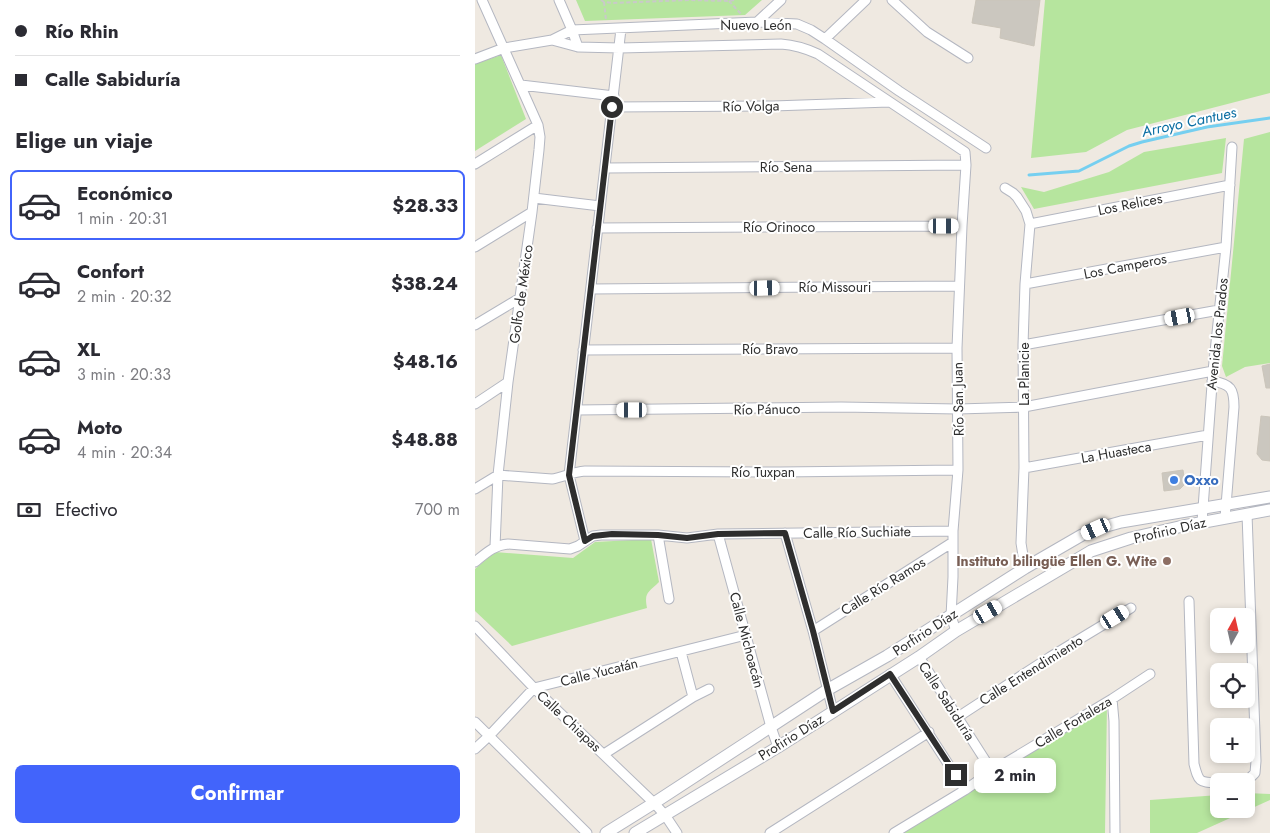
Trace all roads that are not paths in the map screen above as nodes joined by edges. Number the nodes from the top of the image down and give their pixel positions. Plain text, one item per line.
1 (482, 0) edge
2 (559, 0) edge
3 (781, 0) edge
4 (866, 0) edge
5 (891, 0) edge
6 (753, 22) junction
7 (621, 29) junction
8 (572, 30) junction
9 (825, 39) junction
10 (552, 40) junction
11 (578, 47) junction
12 (505, 48) junction
13 (620, 48) junction
14 (968, 58) dead end
15 (475, 59) edge
16 (521, 85) junction
17 (614, 96) junction
18 (890, 102) junction
19 (612, 107) junction
20 (538, 125) junction
21 (971, 137) junction
22 (1232, 147) dead end
23 (986, 148) dead end
24 (965, 152) junction
25 (475, 164) edge
26 (966, 165) junction
27 (606, 168) junction
28 (1230, 185) junction
29 (1005, 188) dead end
30 (534, 198) junction
31 (600, 206) junction
32 (532, 212) junction
33 (1030, 224) junction
34 (962, 226) junction
35 (597, 228) junction
36 (475, 247) edge
37 (1226, 247) junction
38 (1025, 284) junction
39 (959, 286) junction
40 (591, 289) junction
41 (520, 298) junction
42 (1219, 310) junction
43 (475, 325) edge
44 (1023, 345) junction
45 (957, 348) junction
46 (583, 350) junction
47 (1213, 371) junction
48 (1212, 381) junction
49 (509, 382) junction
50 (475, 404) edge
51 (1024, 407) junction
52 (958, 409) junction
53 (577, 410) junction
54 (1208, 435) junction
55 (1024, 468) junction
56 (959, 470) junction
57 (498, 475) junction
58 (569, 475) junction
59 (475, 489) edge
60 (1270, 497) edge
61 (1226, 504) junction
62 (1204, 509) junction
63 (1270, 510) edge
64 (1247, 514) junction
65 (1225, 518) junction
66 (1202, 522) junction
67 (953, 531) junction
68 (785, 533) junction
69 (718, 534) junction
70 (658, 535) junction
71 (585, 541) junction
72 (953, 542) junction
73 (495, 547) junction
74 (475, 562) edge
75 (1025, 568) junction
76 (669, 600) dead end
77 (1189, 601) dead end
78 (1131, 608) dead end
79 (951, 616) junction
80 (475, 626) edge
81 (813, 631) junction
82 (956, 631) junction
83 (746, 635) junction
84 (681, 652) junction
85 (919, 657) junction
86 (890, 674) junction
87 (1150, 674) dead end
88 (534, 688) junction
89 (709, 689) dead end
90 (827, 690) junction
91 (693, 697) junction
92 (1112, 699) junction
93 (833, 711) junction
94 (958, 717) junction
95 (475, 722) edge
96 (771, 727) junction
97 (929, 732) junction
98 (489, 736) junction
99 (778, 746) junction
100 (475, 749) edge
101 (604, 754) junction
102 (992, 771) junction
103 (1255, 773) edge
104 (1210, 782) edge
105 (965, 790) junction
106 (655, 803) junction
107 (665, 815) junction
108 (587, 833) edge
109 (606, 833) edge
110 (635, 833) edge
111 (677, 833) edge
112 (770, 833) edge
113 (894, 833) edge
114 (1115, 833) edge

1 - 12 street, Golfo de México
2 - 8 street
3 - 6 street
4 - 9 street
5 - 14 street
6 - 7 street, Nuevo León
6 - 9 street, Nuevo León
7 - 8 street, Nuevo León
7 - 13 street
8 - 10 street, Nuevo León
8 - 11 street
9 - 21 street, Nuevo León
10 - 11 street, Nuevo León
10 - 12 street, Nuevo León
11 - 13 street, Nuevo León
12 - 15 street, Nuevo León
12 - 16 street, Golfo de México
13 - 17 street
13 - 18 street, Nuevo León
16 - 17 street
16 - 20 street, Golfo de México
17 - 19 street
18 - 19 street, Río Volga
18 - 24 street, Nuevo León
19 - 27 street
20 - 25 street
20 - 30 street, Golfo de México
21 - 23 street, Nuevo León
21 - 24 street
22 - 28 street, Avenida los Prados
24 - 26 street
26 - 27 street, Río Sena
26 - 34 street, Río San Juan
27 - 31 street
28 - 33 street, Los Relices
28 - 37 street, Avenida los Prados
29 - 33 street, La Planicie
30 - 31 street
30 - 32 street, Golfo de México
31 - 35 street
32 - 36 street
32 - 41 street, Golfo de México
33 - 38 street, La Planicie
34 - 35 street, Río Orinoco
34 - 39 street, Río San Juan
35 - 40 street
37 - 38 street, Los Camperos
37 - 42 street, Avenida los Prados
38 - 44 street, La Planicie
39 - 40 street, Río Missouri
39 - 45 street, Río San Juan
40 - 46 street
41 - 43 street
41 - 49 street, Golfo de México
42 - 44 street
42 - 47 street, Avenida los Prados
44 - 51 street, La Planicie
45 - 46 street, Río Bravo
45 - 52 street, Río San Juan
46 - 53 street
47 - 48 street, Avenida los Prados
47 - 51 street, Río Pánuco
48 - 54 street, Avenida los Prados
48 - 61 street
49 - 50 street
49 - 57 street, Golfo de México
51 - 52 street, Río Pánuco
51 - 55 street, La Planicie
52 - 53 street, Río Pánuco
52 - 56 street, Río San Juan
53 - 58 street
54 - 55 street, La Huasteca
54 - 62 street, Avenida los Prados
55 - 75 street, La Planicie
56 - 58 street, Río Tuxpan
56 - 67 street, Río San Juan
57 - 58 street, Río Tuxpan
57 - 59 street
57 - 73 street, Golfo de México
58 - 71 street
60 - 61 street, Porfirio Díaz
61 - 62 street, Porfirio Díaz
61 - 65 street
62 - 66 street, Avenida los Prados
62 - 75 street, Porfirio Díaz
63 - 64 street
64 - 65 street, Profirio Díaz
64 - 103 street
65 - 66 street, Profirio Díaz
66 - 82 street, Profirio Díaz
67 - 68 street, Calle Río Suchiate
67 - 72 street, Río San Juan
68 - 69 street, Calle Río Suchiate
68 - 81 street
69 - 70 street, Calle Río Suchiate
69 - 83 street, Calle Michoacán
70 - 71 street, Calle Río Suchiate
70 - 76 street
71 - 73 street, Calle Río Suchiate
72 - 79 street, Río San Juan
72 - 81 street, Calle Río Ramos
73 - 74 street
75 - 79 street, Porfirio Díaz
77 - 104 street
78 - 94 street, Calle Entendimiento
79 - 82 street, Río San Juan
79 - 90 street, Porfirio Díaz
80 - 88 street, Calle Chiapas
81 - 90 street
82 - 85 street, Profirio Díaz
83 - 84 street, Calle Yucatán
83 - 96 street, Calle Michoacán
84 - 88 street, Calle Yucatán
84 - 91 street
85 - 86 street, Profirio Díaz
85 - 94 street, Calle Sabiduría
86 - 93 street, Profirio Díaz
86 - 97 street
87 - 92 street, Calle Fortaleza
88 - 98 street
88 - 101 street, Calle Chiapas
89 - 91 street
90 - 93 street
90 - 96 street, Porfirio Díaz
91 - 101 street
92 - 102 street, Calle Fortaleza
92 - 114 street
93 - 99 street, Profirio Díaz
94 - 102 street, Calle Sabiduría
95 - 98 street
96 - 99 street, Calle Michoacán
96 - 106 street, Porfirio Díaz
97 - 105 street
97 - 112 street
98 - 100 street
98 - 108 street
99 - 107 street, Profirio Díaz
101 - 106 street, Calle Chiapas
102 - 105 street, Calle Fortaleza
105 - 113 street, Calle Fortaleza
106 - 107 street, Calle Chiapas
106 - 109 street, Porfirio Díaz
107 - 110 street, Profirio Díaz
107 - 111 street, Calle Chiapas

